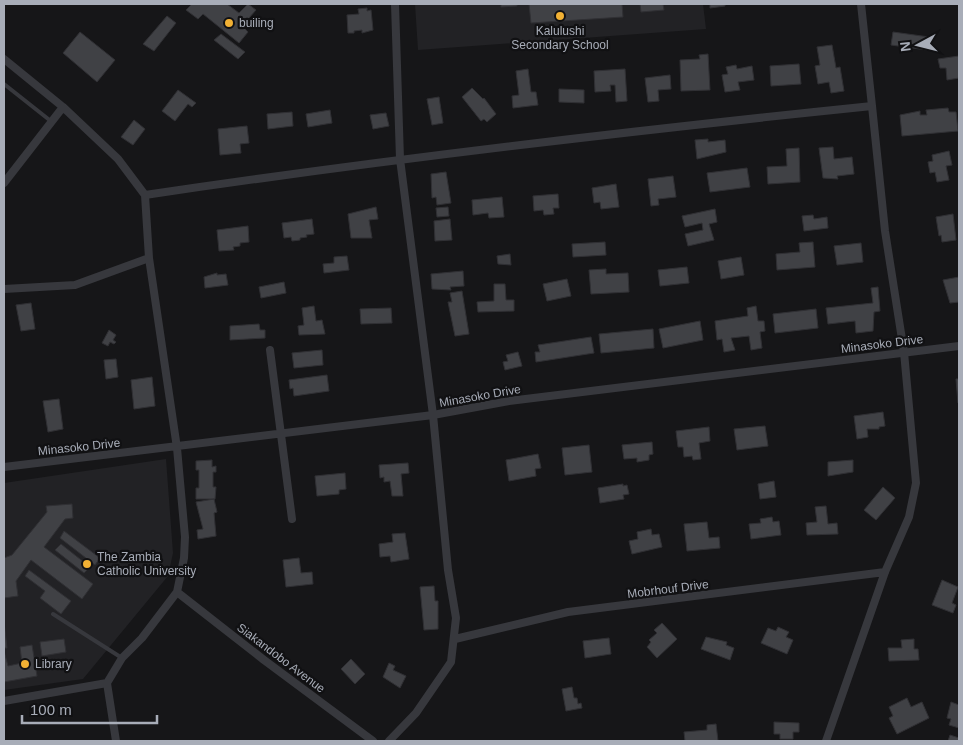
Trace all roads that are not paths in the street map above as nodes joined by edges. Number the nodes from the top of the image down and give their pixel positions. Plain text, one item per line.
1 (396, 4) edge
2 (861, 4) edge
3 (4, 59) edge
4 (4, 84) edge
5 (872, 106) junction
6 (63, 107) junction
7 (52, 122) junction
8 (400, 160) junction
9 (4, 183) edge
10 (145, 195) junction
11 (149, 258) junction
12 (4, 289) edge
13 (959, 346) edge
14 (270, 350) dead end
15 (904, 352) junction
16 (433, 415) junction
17 (283, 434) junction
18 (177, 448) junction
19 (4, 467) edge
20 (292, 519) dead end
21 (885, 572) junction
22 (177, 592) junction
23 (53, 614) dead end
24 (455, 639) junction
25 (122, 658) junction
26 (107, 683) junction
27 (4, 701) edge
28 (116, 741) edge
29 (373, 741) edge
30 (389, 741) edge
31 (826, 741) edge

1 - 8 street
2 - 5 street
3 - 6 street
4 - 7 lane
5 - 8 street
5 - 15 street
6 - 7 street
6 - 10 street
7 - 9 street
8 - 10 street
8 - 16 street
10 - 11 street
11 - 12 street
11 - 18 street
13 - 15 street, Minasoko Drive
14 - 17 street
15 - 16 street, Minasoko Drive
15 - 21 street
16 - 17 street, Minasoko Drive
16 - 24 street
17 - 18 street, Minasoko Drive
17 - 20 street
18 - 19 street, Minasoko Drive
18 - 22 street
21 - 24 street, Mobrhouf Drive
21 - 31 street
22 - 25 street
22 - 29 street, Siakandobo Avenue
23 - 25 lane
24 - 30 street
25 - 26 street
26 - 27 street
26 - 28 street

